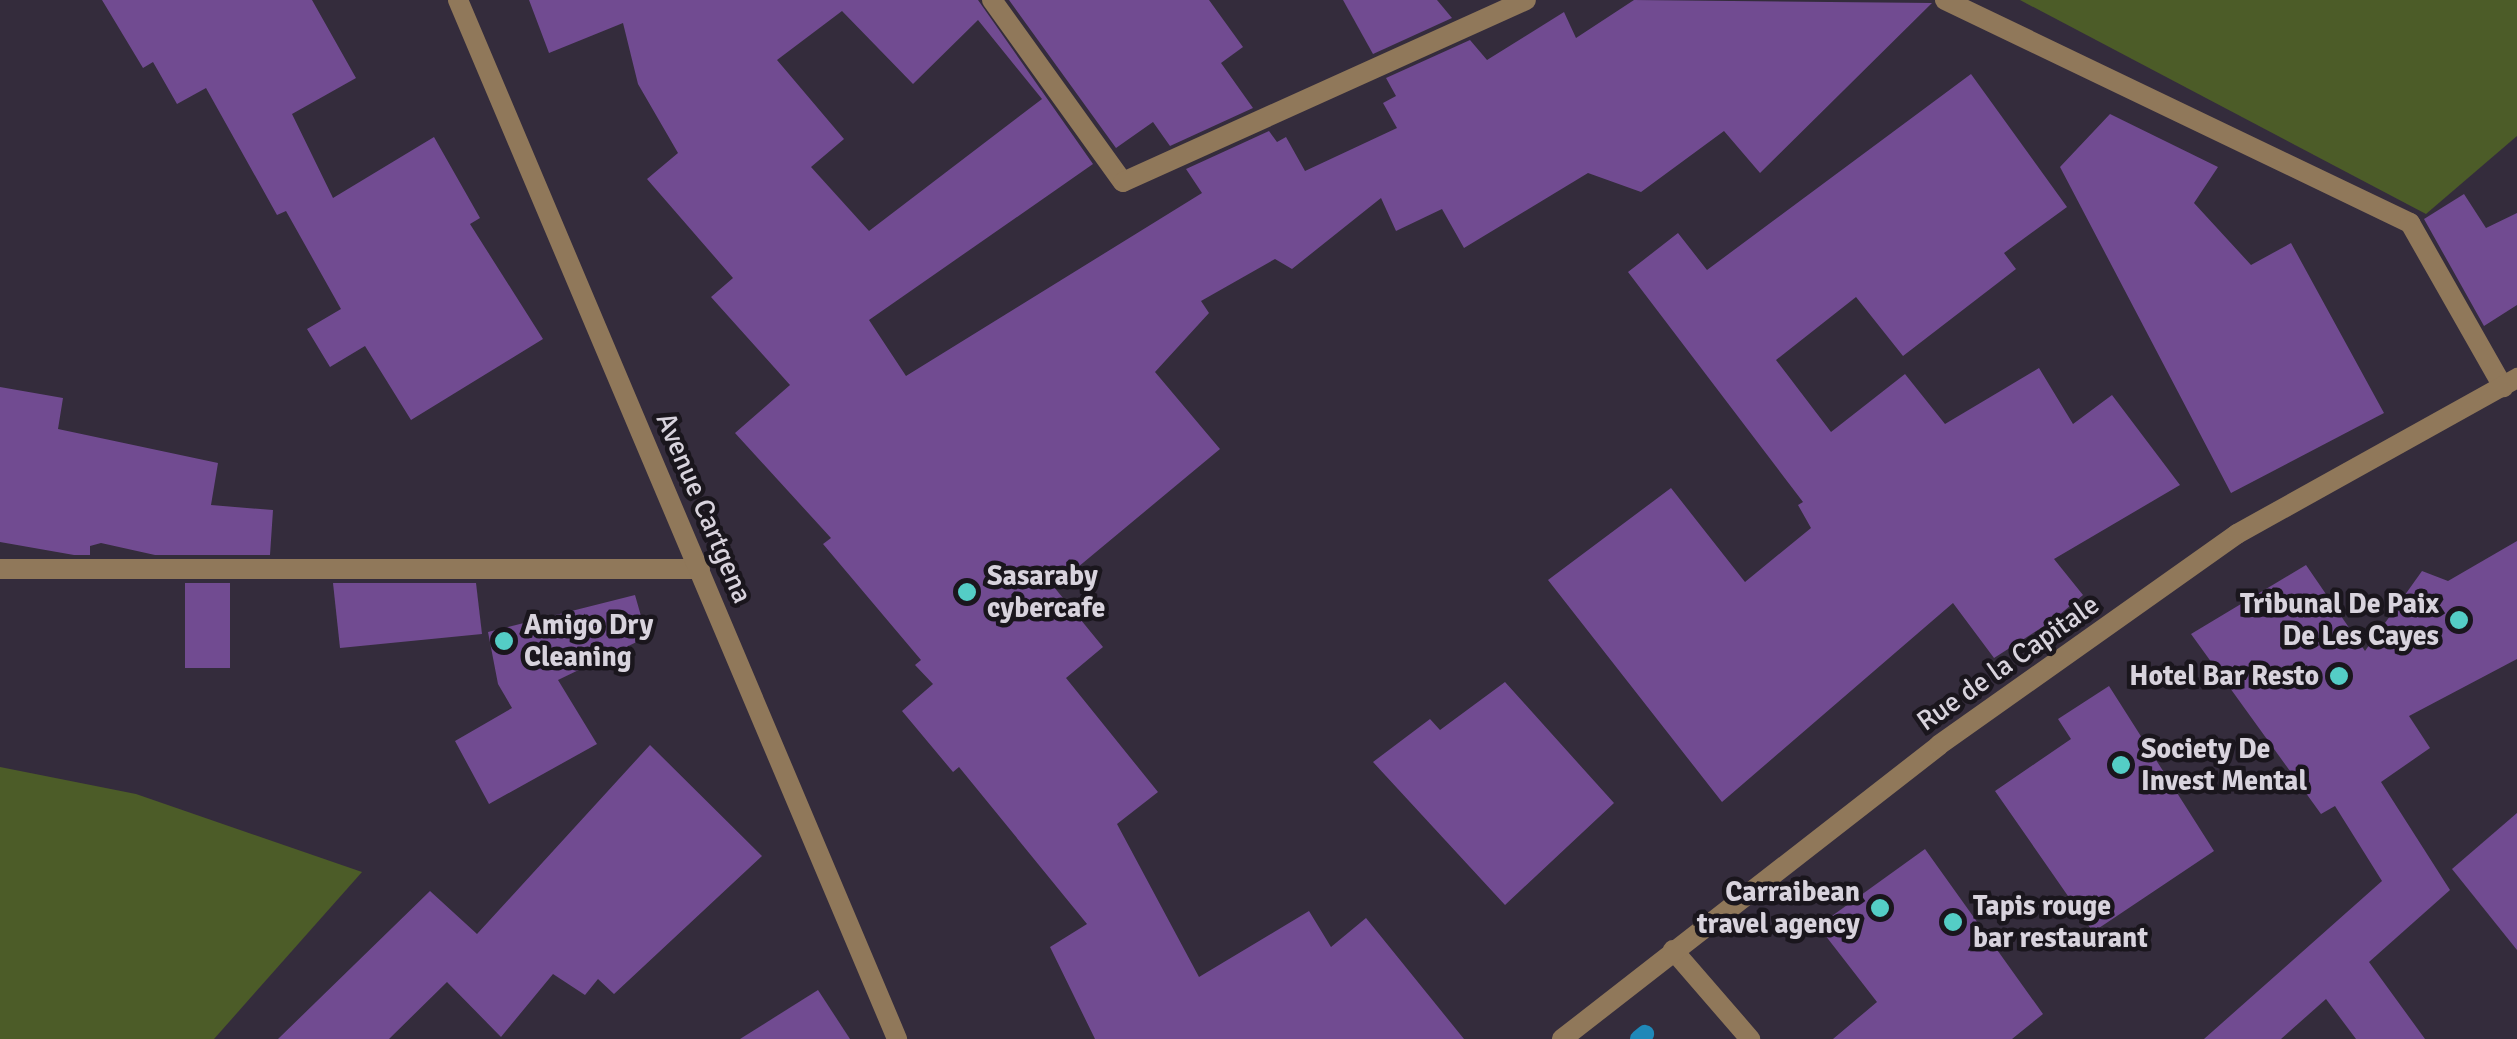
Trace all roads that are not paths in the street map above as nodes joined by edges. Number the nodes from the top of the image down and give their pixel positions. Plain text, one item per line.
1 (458, 0) edge
2 (992, 0) edge
3 (1526, 0) edge
4 (1945, 0) edge
5 (2510, 382) edge
6 (0, 569) edge
7 (700, 569) junction
8 (1672, 950) junction
9 (897, 1039) edge
10 (1562, 1039) edge
11 (1750, 1039) edge

1 - 7 street, Avenue Cartgena
2 - 3 street
4 - 5 street
5 - 8 street, Rue de la Capitale
6 - 7 street
7 - 9 street, Avenue Cartgena
8 - 10 street, Rue de la Capitale
8 - 11 street

